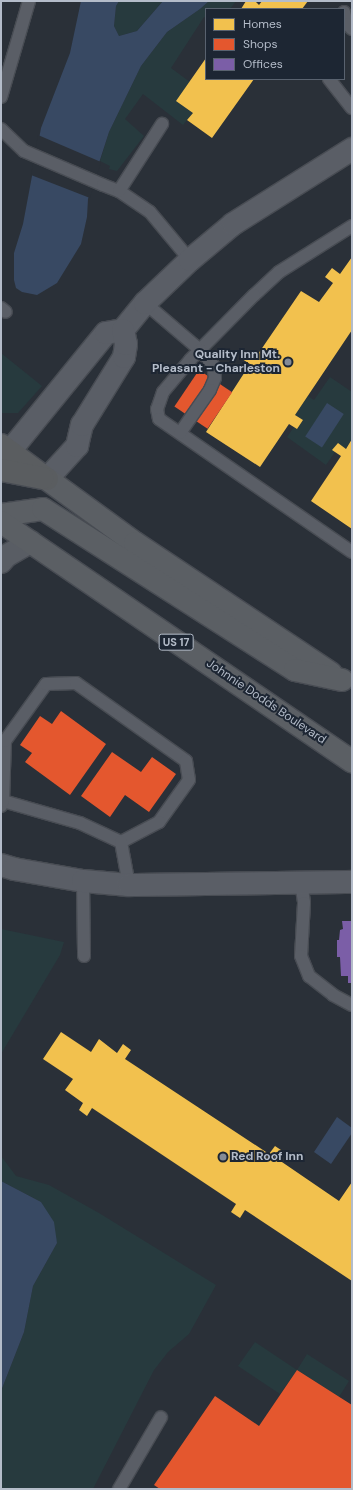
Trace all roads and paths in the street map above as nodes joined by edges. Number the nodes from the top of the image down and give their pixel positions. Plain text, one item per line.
1 (29, 1) edge
2 (345, 16) edge
3 (352, 29) edge
4 (330, 80) edge
5 (1, 97) edge
6 (352, 108) edge
7 (162, 124) dead end
8 (1, 129) edge
9 (352, 149) edge
10 (119, 191) junction
11 (352, 226) edge
12 (190, 260) junction
13 (145, 303) junction
14 (123, 330) junction
15 (200, 350) junction
16 (180, 433) junction
17 (4, 455) edge
18 (47, 479) junction
19 (1, 515) edge
20 (1, 522) edge
21 (30, 542) junction
22 (352, 552) edge
23 (1, 562) edge
24 (347, 684) edge
25 (352, 761) edge
26 (2, 803) edge
27 (121, 842) junction
28 (1, 865) edge
29 (83, 881) junction
30 (352, 882) edge
31 (301, 883) junction
32 (129, 884) junction
33 (84, 956) dead end
34 (352, 1006) edge
35 (162, 1417) dead end
36 (119, 1489) edge

1 - 5 lane
2 - 3 lane
4 - 6 lane
7 - 10 lane
8 - 10 lane
9 - 12 street
10 - 12 lane
11 - 15 lane
12 - 13 street
13 - 14 street
13 - 15 lane
14 - 17 street
14 - 18 street
15 - 16 lane
15 - 16 lane
16 - 22 lane
17 - 18 highway
18 - 24 highway
19 - 24 highway
20 - 21 highway, Johnnie Dodds Boulevard / US 17
21 - 23 main road
21 - 25 highway, Johnnie Dodds Boulevard / US 17
26 - 27 lane
26 - 27 lane
27 - 32 lane
28 - 29 street
29 - 32 street
29 - 33 lane
30 - 31 street
31 - 32 street
31 - 34 lane
35 - 36 lane

